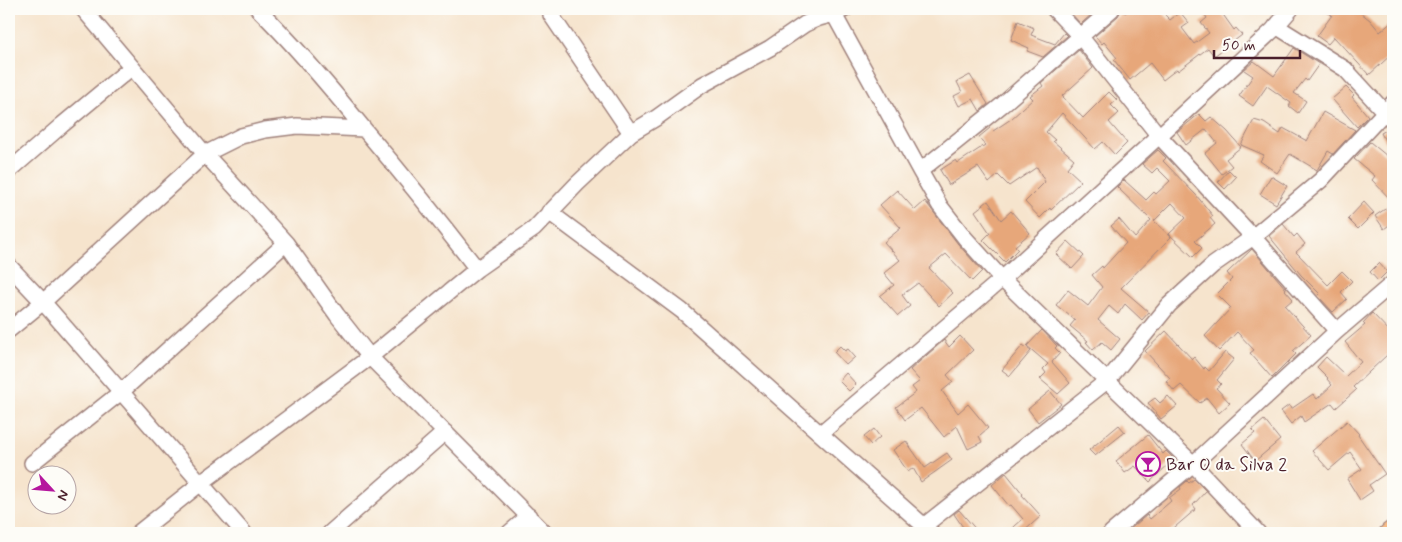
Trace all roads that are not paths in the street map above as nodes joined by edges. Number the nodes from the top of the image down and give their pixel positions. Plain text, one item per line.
1 (83, 9) edge
2 (258, 9) edge
3 (1054, 9) edge
4 (1112, 9) edge
5 (1291, 9) edge
6 (836, 11) edge
7 (551, 15) dead end
8 (1276, 26) junction
9 (1080, 36) junction
10 (132, 67) junction
11 (1390, 112) edge
12 (364, 129) junction
13 (631, 133) junction
14 (1159, 136) junction
15 (205, 154) junction
16 (9, 171) edge
17 (920, 172) junction
18 (549, 212) junction
19 (1253, 237) junction
20 (286, 243) junction
21 (9, 266) edge
22 (477, 269) junction
23 (1002, 279) junction
24 (1393, 283) edge
25 (44, 302) junction
26 (9, 330) edge
27 (1337, 331) junction
28 (370, 357) junction
29 (1108, 380) junction
30 (121, 392) junction
31 (445, 432) junction
32 (821, 433) junction
33 (32, 463) dead end
34 (1193, 464) junction
35 (201, 483) junction
36 (529, 516) junction
37 (929, 529) edge
38 (1393, 530) edge
39 (138, 533) edge
40 (244, 533) edge
41 (330, 533) edge
42 (509, 533) edge
43 (545, 533) edge
44 (1111, 533) edge
45 (1258, 533) edge
46 (1389, 533) edge

1 - 10 street
2 - 12 street
3 - 9 street
4 - 9 street
5 - 8 street
6 - 13 street
6 - 17 street
7 - 13 street
8 - 11 street
8 - 14 street
9 - 14 street
9 - 17 street
10 - 15 street
10 - 16 street
11 - 19 street
12 - 15 street
12 - 22 street
13 - 18 street
14 - 19 street
14 - 23 street
15 - 20 street
15 - 25 street
17 - 23 street
18 - 22 street
18 - 32 street
19 - 27 street
19 - 29 street
20 - 28 street
20 - 30 street
21 - 25 street
22 - 28 street
23 - 29 street
23 - 32 street
24 - 27 street
25 - 26 street
25 - 30 street
27 - 34 street
28 - 31 street
28 - 35 street
29 - 34 street
29 - 37 street
30 - 33 street
30 - 35 street
31 - 36 street
31 - 41 street
32 - 37 street
34 - 44 street
34 - 45 street
35 - 39 street
35 - 40 street
36 - 42 street
36 - 43 street
38 - 46 main road

